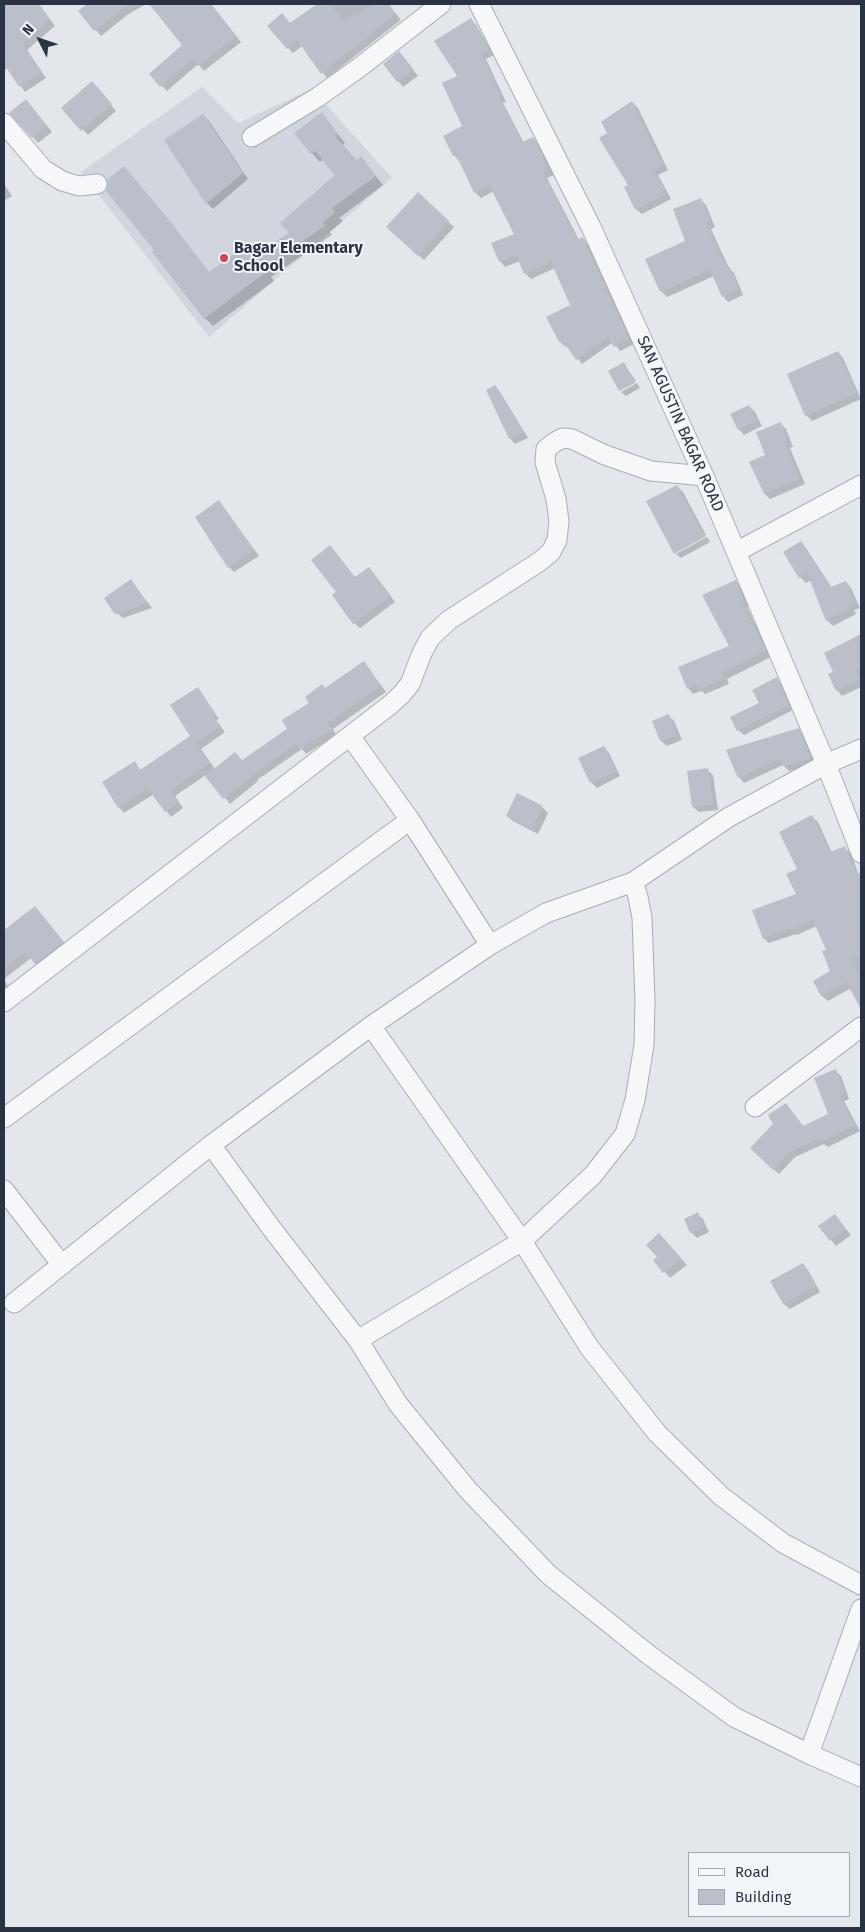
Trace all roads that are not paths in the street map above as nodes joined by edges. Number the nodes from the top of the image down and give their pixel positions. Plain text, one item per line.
1 (440, 4) edge
2 (479, 4) edge
3 (4, 123) edge
4 (252, 137) dead end
5 (97, 184) dead end
6 (704, 476) junction
7 (861, 485) edge
8 (736, 552) junction
9 (350, 736) junction
10 (861, 749) edge
11 (826, 764) junction
12 (410, 820) junction
13 (861, 853) edge
14 (633, 882) junction
15 (490, 945) junction
16 (4, 1002) edge
17 (371, 1026) junction
18 (861, 1028) edge
19 (755, 1107) dead end
20 (4, 1118) edge
21 (211, 1145) junction
22 (4, 1190) edge
23 (522, 1241) junction
24 (62, 1265) junction
25 (14, 1303) dead end
26 (358, 1340) junction
27 (861, 1585) edge
28 (861, 1609) edge
29 (809, 1754) junction
30 (861, 1777) edge

1 - 4 street
2 - 6 street, SAN AGUSTIN BAGAR ROAD
3 - 5 street
6 - 8 street, SAN AGUSTIN BAGAR ROAD
6 - 9 street
7 - 8 street
8 - 11 street, SAN AGUSTIN BAGAR ROAD
9 - 12 street
9 - 16 street
10 - 11 street
11 - 13 street, SAN AGUSTIN BAGAR ROAD
11 - 14 street
12 - 15 street
12 - 20 street
14 - 15 street
14 - 23 street
15 - 17 street
17 - 21 street
17 - 23 street
18 - 19 street
21 - 24 street
21 - 26 street
22 - 24 street
23 - 26 street
23 - 27 street
24 - 25 street
26 - 29 street
28 - 29 street
29 - 30 street

